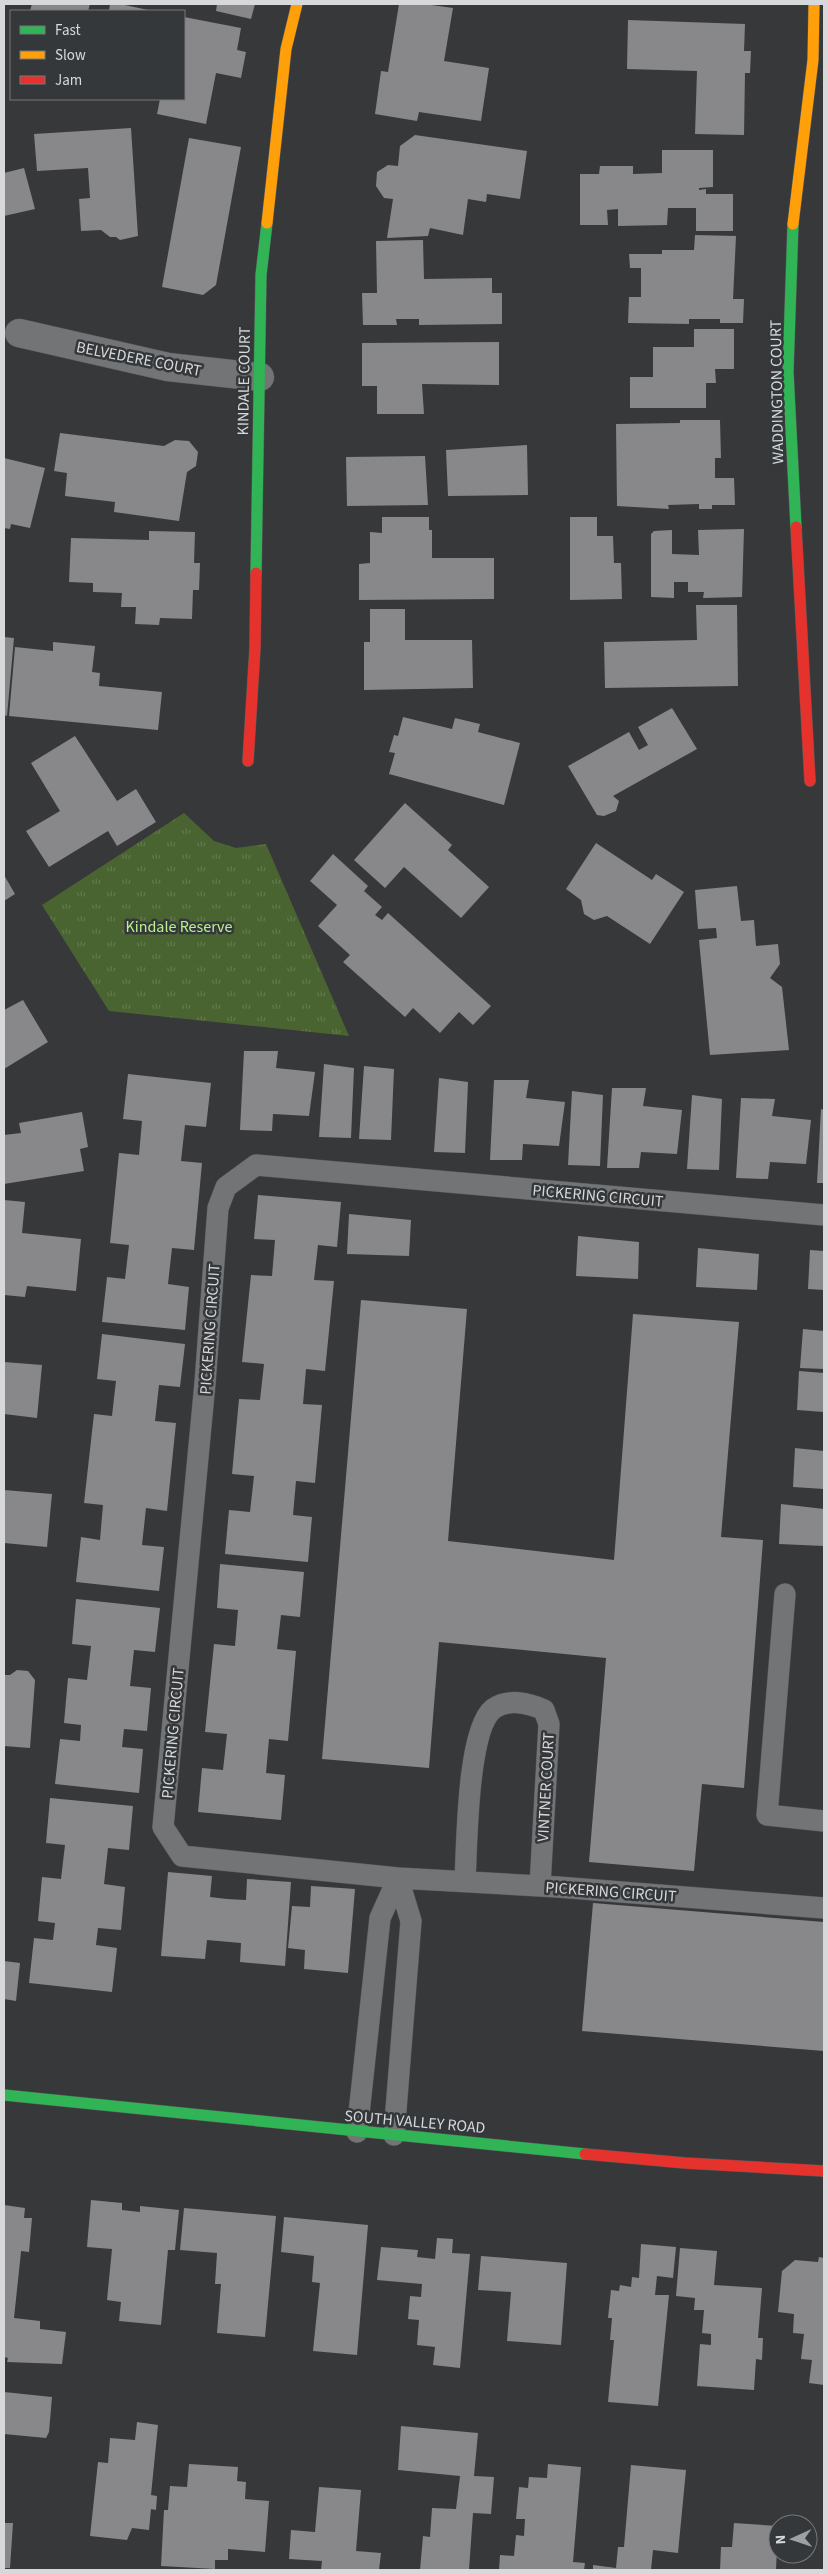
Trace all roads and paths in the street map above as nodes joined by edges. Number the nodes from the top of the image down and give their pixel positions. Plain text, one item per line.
1 (298, 4) edge
2 (814, 4) edge
3 (19, 333) dead end
4 (260, 377) junction
5 (248, 761) dead end
6 (810, 781) dead end
7 (824, 1215) edge
8 (785, 1594) dead end
9 (824, 1820) edge
10 (398, 1878) junction
11 (465, 1881) junction
12 (540, 1886) junction
13 (824, 1908) edge
14 (4, 2094) edge
15 (357, 2132) junction
16 (394, 2135) junction
17 (824, 2171) edge

1 - 4 street, KINDALE COURT
2 - 6 street, WADDINGTON COURT
3 - 4 street, BELVEDERE COURT
4 - 5 street, KINDALE COURT
7 - 10 lane, PICKERING CIRCUIT
8 - 9 lane
10 - 11 lane, PICKERING CIRCUIT
10 - 15 lane
10 - 16 lane
11 - 12 lane, PICKERING CIRCUIT
11 - 12 lane, VINTNER COURT
12 - 13 lane, PICKERING CIRCUIT
14 - 15 street, SOUTH VALLEY ROAD
15 - 16 street, SOUTH VALLEY ROAD
16 - 17 street, SOUTH VALLEY ROAD

